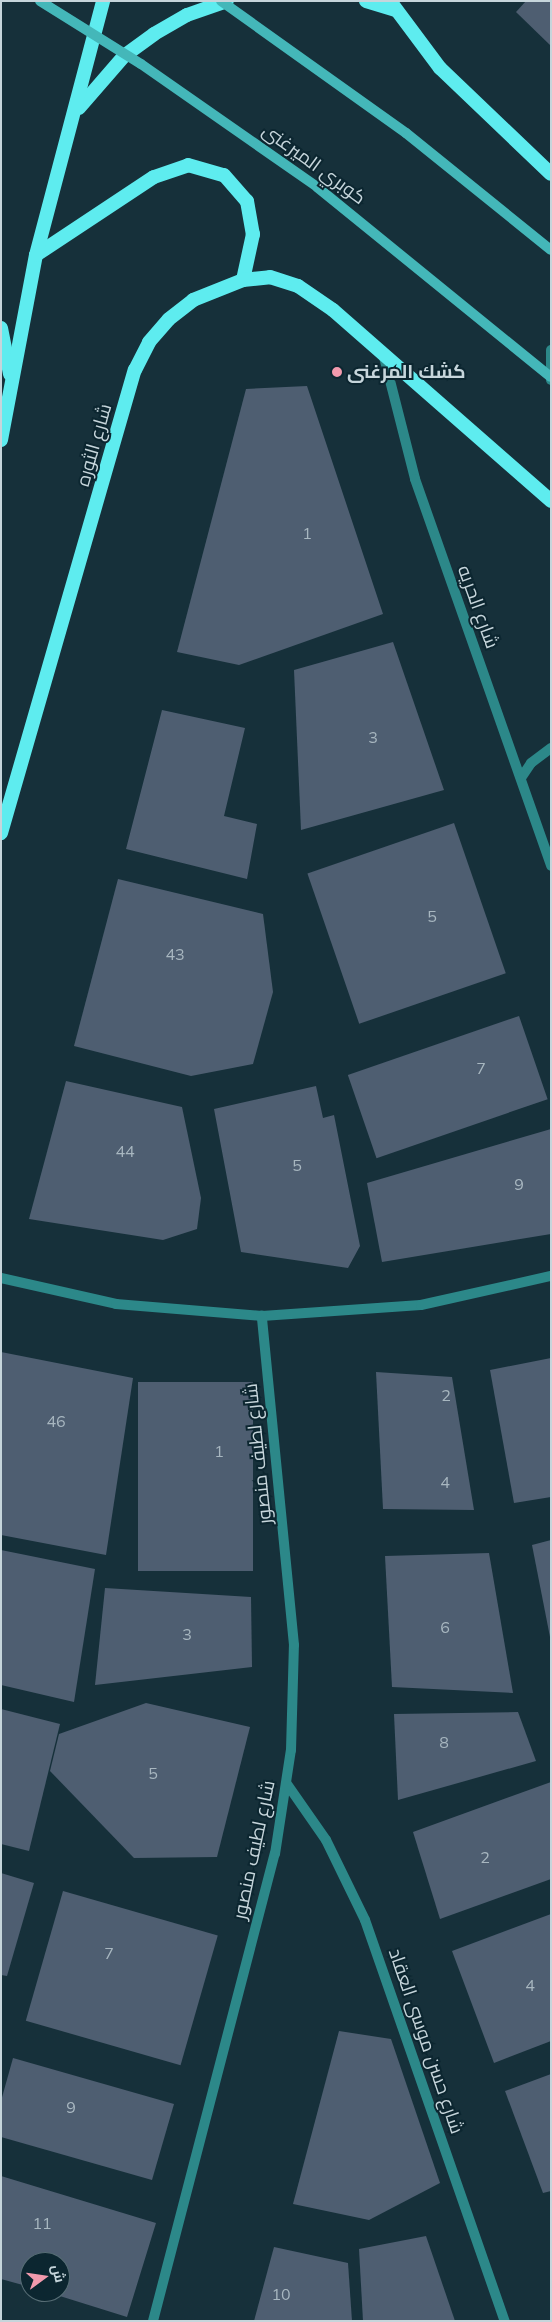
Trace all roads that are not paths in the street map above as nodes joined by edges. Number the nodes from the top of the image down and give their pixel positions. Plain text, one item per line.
1 (40, 1) edge
2 (103, 1) edge
3 (221, 1) edge
4 (227, 1) edge
5 (366, 1) edge
6 (393, 6) edge
7 (76, 113) junction
8 (551, 174) edge
9 (551, 250) edge
10 (36, 255) junction
11 (243, 280) junction
12 (1, 328) edge
13 (551, 350) edge
14 (384, 357) junction
15 (551, 379) edge
16 (12, 382) junction
17 (1, 440) edge
18 (551, 501) edge
19 (551, 748) edge
20 (521, 778) junction
21 (1, 833) edge
22 (551, 866) edge
23 (551, 1276) edge
24 (1, 1278) edge
25 (262, 1316) junction
26 (287, 1784) junction
27 (154, 2321) edge
28 (505, 2321) edge

1 - 15 main road, كوبري الميرغنى, bridge
2 - 7 highway
3 - 9 main road, bridge
4 - 7 highway
5 - 6 highway
6 - 8 highway
7 - 10 highway
10 - 11 highway
10 - 16 highway
11 - 14 highway, شارع الثوره
11 - 21 highway, شارع الثوره
12 - 16 highway
13 - 15 street
14 - 18 highway, شارع الثوره
14 - 20 street, شارع الحريه
16 - 17 highway
19 - 20 street
20 - 22 street, شارع الحريه
23 - 25 street
24 - 25 street
25 - 26 street, شارع لطيف منصور
26 - 27 street, شارع لطيف منصور
26 - 28 street, شارع حسن موسى العقاد

